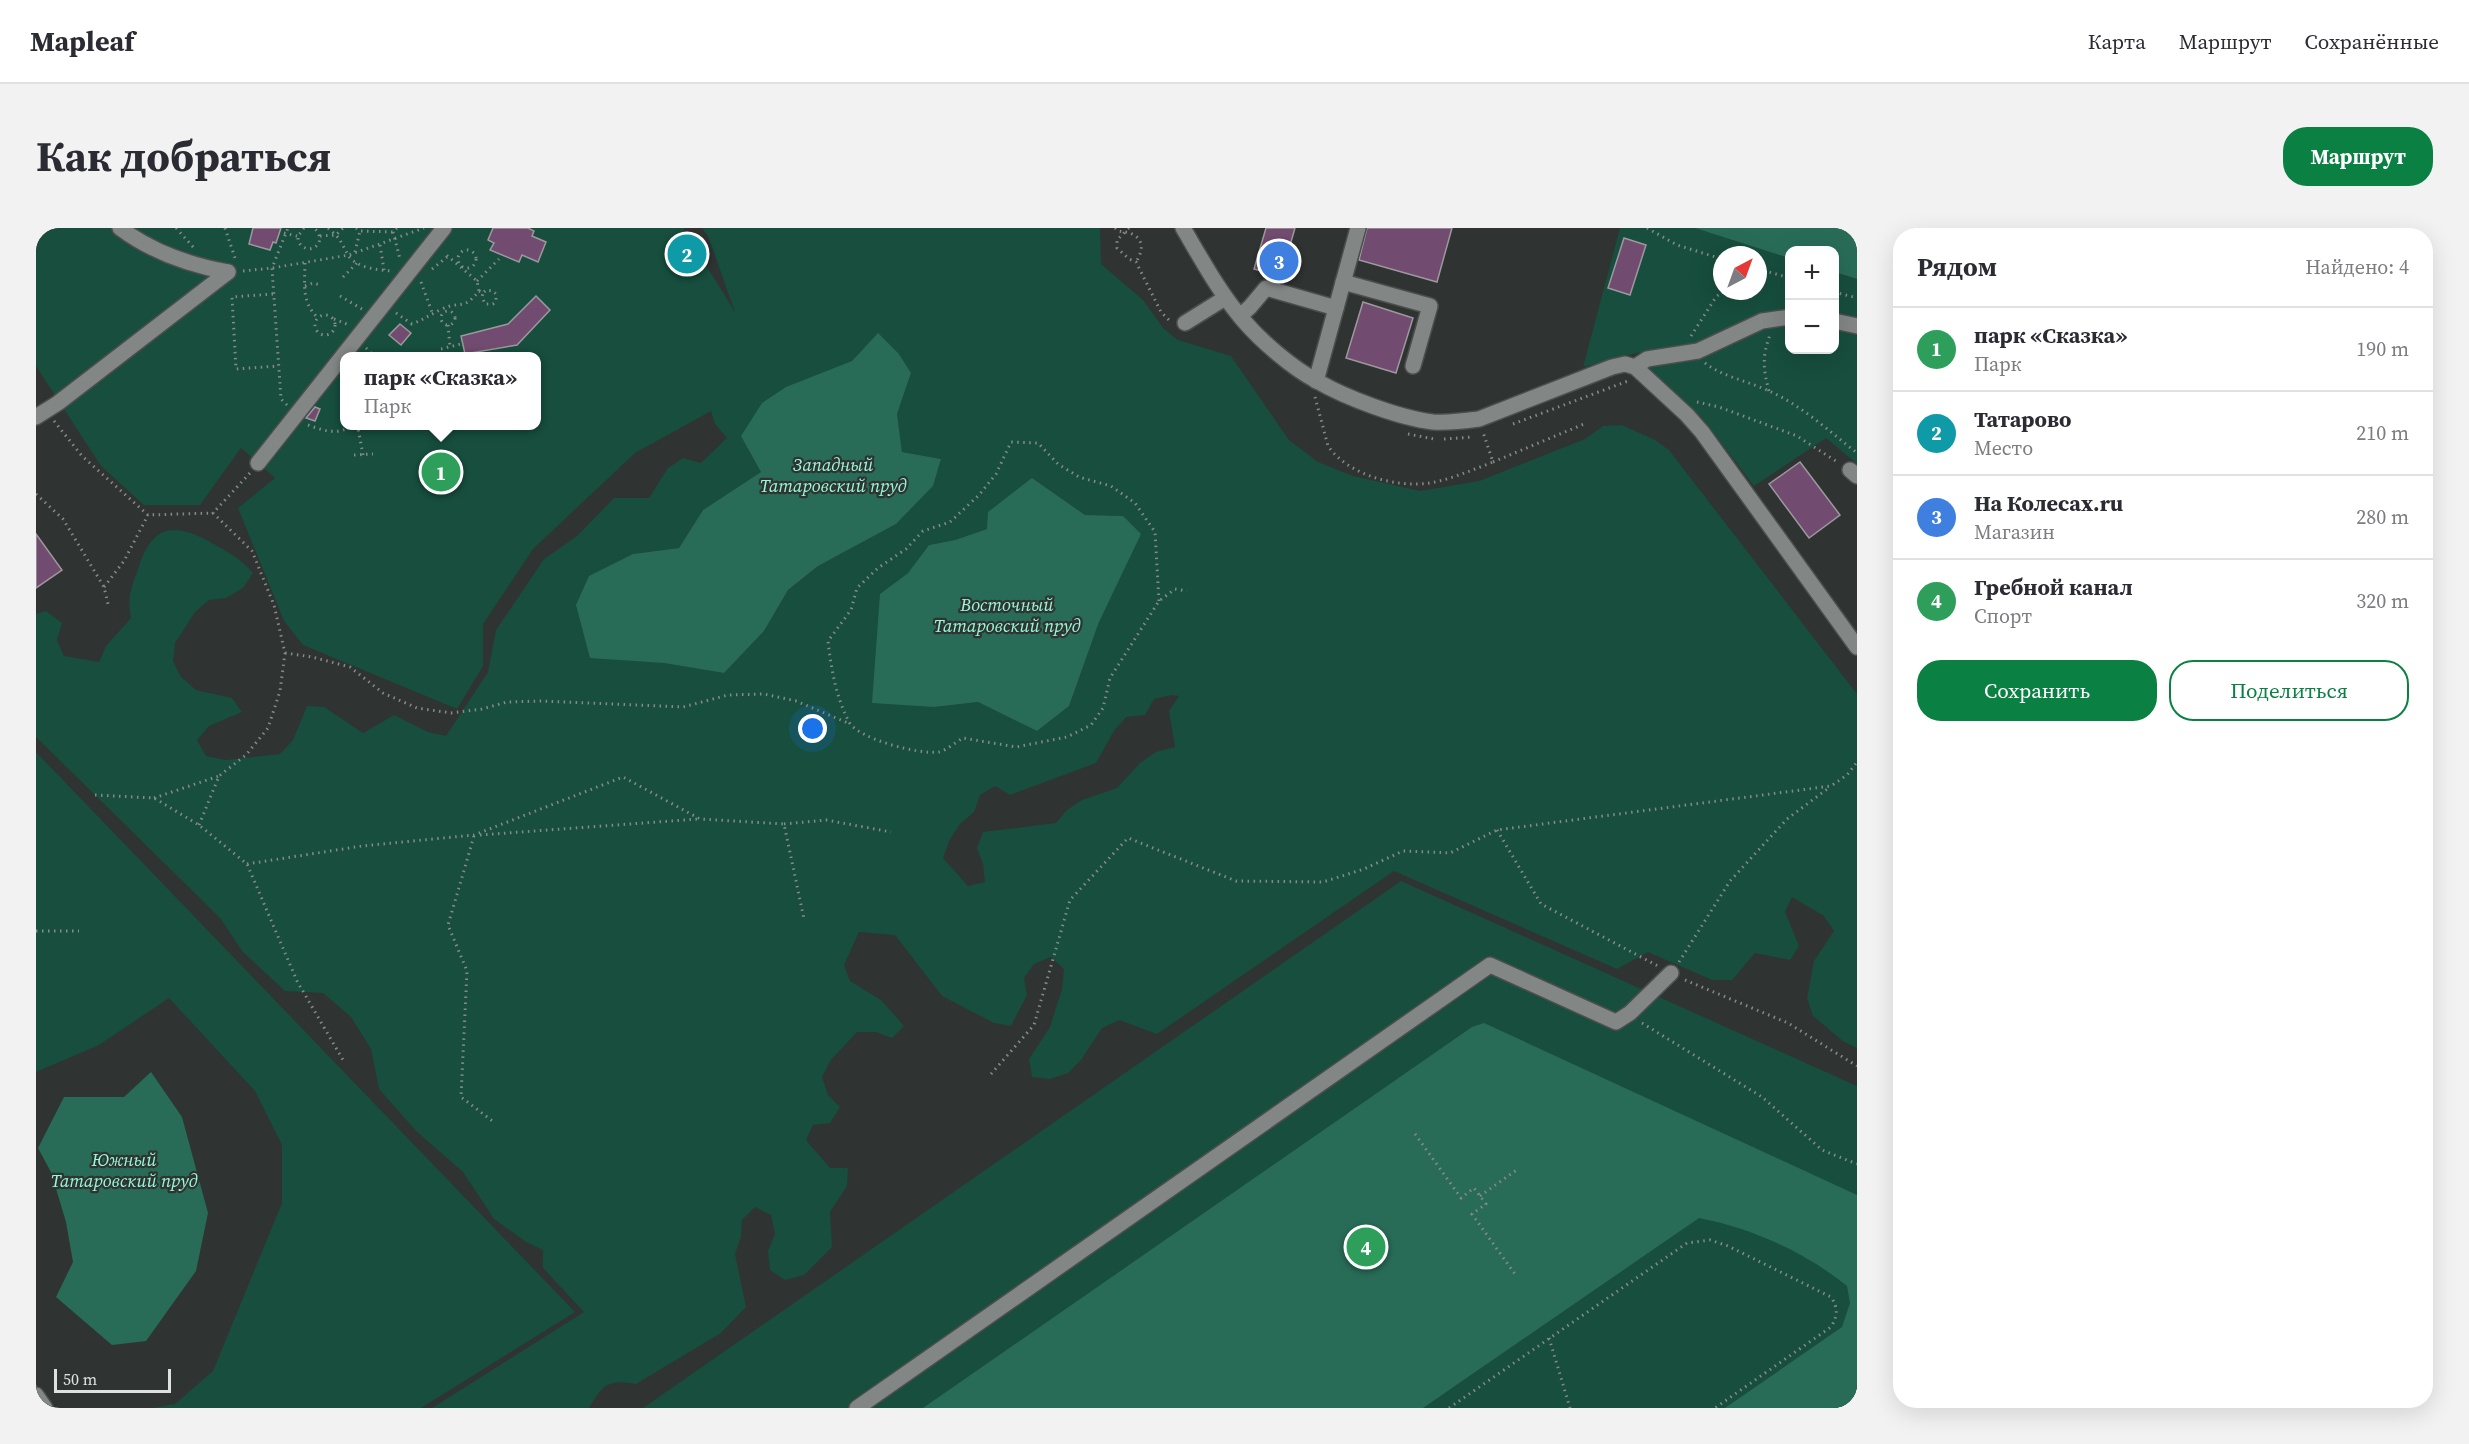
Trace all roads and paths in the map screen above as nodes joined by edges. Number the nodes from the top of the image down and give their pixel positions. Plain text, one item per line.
1 (120, 228) edge
2 (225, 228) edge
3 (288, 228) edge
4 (304, 228) edge
5 (314, 228) edge
6 (328, 228) edge
7 (343, 228) edge
8 (397, 228) edge
9 (424, 228) edge
10 (1115, 228) edge
11 (1129, 228) edge
12 (1183, 228) edge
13 (1358, 228) edge
14 (1647, 228) edge
15 (358, 229) edge
16 (393, 232) junction
17 (1125, 232) junction
18 (284, 233) junction
19 (440, 234) edge
20 (336, 235) junction
21 (298, 236) junction
22 (320, 236) junction
23 (393, 240) junction
24 (380, 245) junction
25 (354, 253) junction
26 (349, 255) junction
27 (1713, 256) edge
28 (447, 257) junction
29 (499, 259) dead end
30 (1136, 262) junction
31 (305, 263) junction
32 (357, 263) junction
33 (461, 267) junction
34 (272, 268) junction
35 (431, 270) dead end
36 (384, 271) junction
37 (412, 271) junction
38 (233, 272) junction
39 (1767, 272) edge
40 (343, 277) dead end
41 (1785, 277) edge
42 (477, 281) junction
43 (1344, 282) junction
44 (321, 285) dead end
45 (305, 286) junction
46 (481, 292) junction
47 (1839, 293) edge
48 (273, 294) junction
49 (340, 296) dead end
50 (1225, 298) junction
51 (1857, 298) edge
52 (386, 300) junction
53 (1714, 300) edge
54 (1336, 308) junction
55 (448, 309) junction
56 (432, 315) junction
57 (374, 316) junction
58 (1240, 316) junction
59 (318, 317) junction
60 (1785, 318) edge
61 (1785, 321) edge
62 (1839, 322) edge
63 (1185, 323) joint
64 (448, 325) junction
65 (1857, 326) edge
66 (461, 344) dead end
67 (450, 347) junction
68 (441, 349) dead end
69 (1698, 351) junction
70 (346, 352) edge
71 (1680, 352) junction
72 (340, 359) edge
73 (278, 366) junction
74 (1413, 366) dead end
75 (1640, 371) junction
76 (1316, 381) junction
77 (1769, 391) junction
78 (1668, 397) junction
79 (1324, 400) dead end
80 (41, 413) edge
81 (294, 418) junction
82 (1479, 419) junction
83 (1584, 424) dead end
84 (1505, 427) dead end
85 (340, 430) edge
86 (356, 430) edge
87 (1494, 431) dead end
88 (1404, 433) dead end
89 (1484, 435) junction
90 (1857, 453) edge
91 (373, 454) dead end
92 (354, 455) dead end
93 (363, 455) junction
94 (1493, 462) junction
95 (258, 463) joint
96 (1854, 473) edge
97 (36, 494) edge
98 (213, 513) junction
99 (148, 515) junction
100 (104, 587) junction
101 (1187, 591) dead end
102 (1159, 601) junction
103 (108, 604) dead end
104 (1857, 646) edge
105 (285, 653) junction
106 (850, 724) junction
107 (1857, 762) edge
108 (219, 776) junction
109 (1831, 786) junction
110 (95, 795) dead end
111 (154, 798) junction
112 (700, 819) junction
113 (784, 824) junction
114 (199, 825) junction
115 (891, 832) dead end
116 (474, 835) junction
117 (247, 864) junction
118 (804, 919) dead end
119 (36, 932) edge
120 (79, 932) dead end
121 (1671, 973) joint
122 (1616, 1022) junction
123 (343, 1060) dead end
124 (991, 1074) dead end
125 (495, 1123) dead end
126 (1415, 1134) dead end
127 (1857, 1164) edge
128 (1518, 1169) dead end
129 (1480, 1196) junction
130 (1517, 1277) dead end
131 (1549, 1338) junction
132 (36, 1395) edge
133 (45, 1408) edge
134 (857, 1408) edge
135 (1449, 1408) edge
136 (1570, 1408) edge
137 (1715, 1408) edge

1 - 38 street
2 - 38 path
3 - 18 path
4 - 21 path
5 - 22 path
6 - 20 path
7 - 20 path
8 - 16 path
9 - 23 path
10 - 17 path
11 - 17 path
12 - 50 street
13 - 43 street
14 - 27 path
15 - 16 path
15 - 25 path
16 - 23 path
17 - 30 path
17 - 30 path
18 - 21 path
18 - 34 path
19 - 28 path
19 - 37 street
20 - 22 path
20 - 26 path
21 - 22 path
23 - 24 path
23 - 37 path
24 - 25 path
24 - 36 path
25 - 26 path
26 - 31 path
26 - 32 path
28 - 33 path
28 - 35 path
29 - 42 path
30 - 63 path
31 - 34 path
31 - 45 path
32 - 36 path
32 - 40 path
33 - 33 path
33 - 42 path
34 - 38 path
34 - 48 path
36 - 37 path
37 - 52 street
37 - 56 path
38 - 80 street
39 - 41 path
42 - 46 path
43 - 54 street
43 - 74 street
44 - 45 path
45 - 59 path
46 - 46 path
46 - 55 path
47 - 51 path
48 - 73 path
48 - 73 path
49 - 57 path
50 - 58 street
50 - 63 street
52 - 56 path
52 - 57 street
53 - 71 path
54 - 58 street
54 - 76 street
55 - 56 path
55 - 64 path
55 - 64 path
57 - 70 street
58 - 76 street
59 - 59 path
60 - 69 street
61 - 77 path
62 - 65 street
64 - 67 path
66 - 67 path
67 - 68 path
69 - 71 street
69 - 77 path
71 - 75 street
72 - 81 street
73 - 81 path
75 - 78 street
75 - 82 street
75 - 84 path
76 - 82 street
77 - 90 path
78 - 96 path
78 - 104 street
79 - 94 path
80 - 99 path
81 - 85 path
81 - 95 street
82 - 89 path
83 - 94 path
86 - 93 path
87 - 89 path
88 - 89 path
89 - 94 path
91 - 93 path
92 - 93 path
95 - 98 path
97 - 100 path
98 - 99 path
98 - 105 path
99 - 100 path
100 - 103 path
101 - 102 path
102 - 106 path
102 - 106 path
105 - 106 path
105 - 108 path
107 - 109 path
108 - 111 path
108 - 114 path
109 - 121 path
109 - 124 path
110 - 111 path
111 - 114 path
112 - 113 path
112 - 116 path
112 - 116 path
113 - 115 path
113 - 118 path
114 - 117 path
116 - 117 path
116 - 125 path
117 - 123 path
119 - 120 path
121 - 122 street
122 - 127 path
122 - 134 street
126 - 129 path
128 - 129 path
129 - 130 path
131 - 135 path
131 - 136 path
131 - 137 path
132 - 133 street

